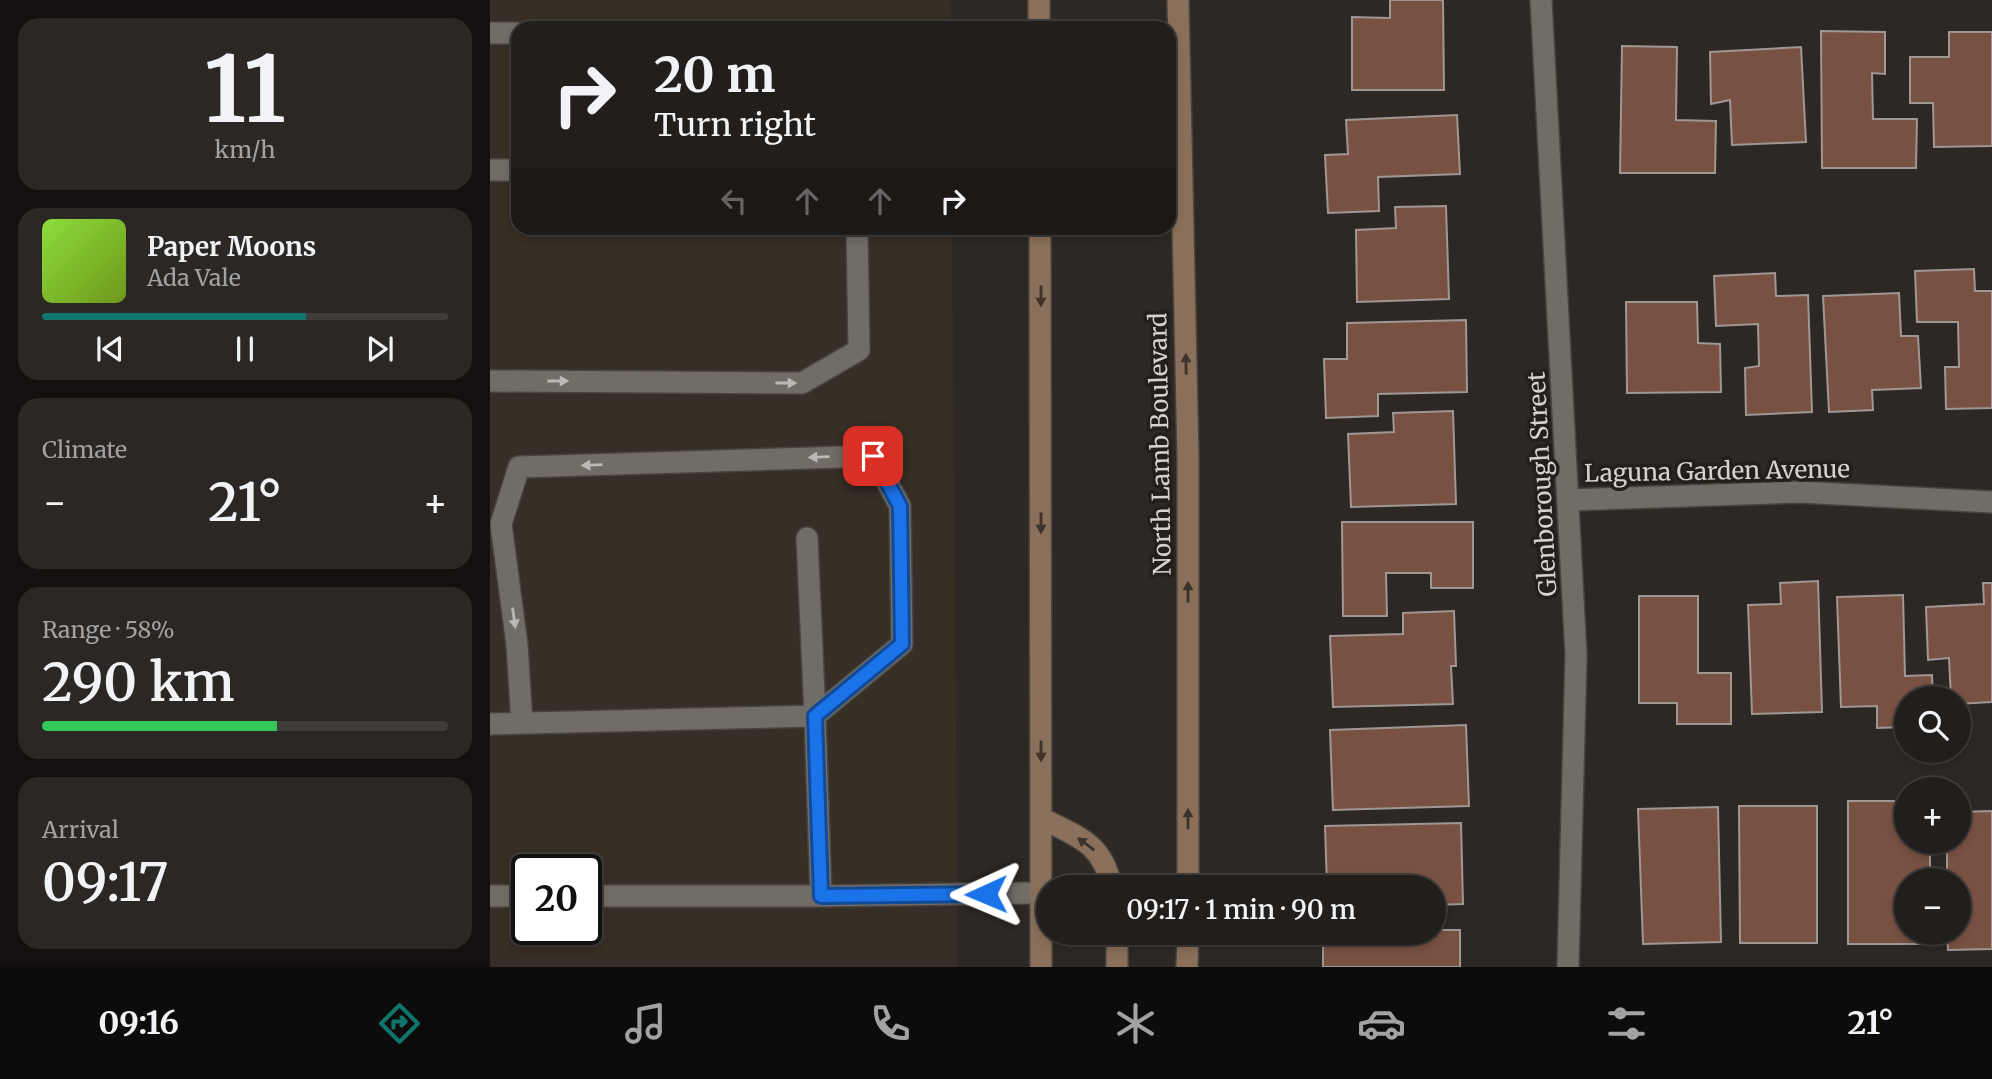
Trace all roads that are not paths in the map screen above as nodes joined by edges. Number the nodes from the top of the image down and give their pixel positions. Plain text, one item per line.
1 (1039, 0) edge
2 (1178, 0) edge
3 (1541, 0) edge
4 (1039, 21) edge
5 (490, 33) edge
6 (511, 33) edge
7 (490, 170) edge
8 (511, 170) edge
9 (857, 235) edge
10 (1040, 235) edge
11 (490, 381) edge
12 (1569, 500) junction
13 (1992, 502) edge
14 (807, 538) dead end
15 (815, 716) junction
16 (522, 723) junction
17 (490, 724) edge
18 (1041, 818) junction
19 (1041, 875) edge
20 (1109, 875) edge
21 (1188, 875) edge
22 (1036, 893) edge
23 (490, 896) edge
24 (511, 896) edge
25 (602, 896) edge
26 (821, 896) junction
27 (1041, 945) edge
28 (1117, 945) edge
29 (1188, 945) edge
30 (1041, 967) edge
31 (1117, 967) edge
32 (1188, 967) edge
33 (1568, 967) edge

1 - 4 main road
21 -> 2 main road, North Lamb Boulevard
3 - 12 street, Glenborough Street
5 - 6 street
7 - 8 street
11 -> 9 street
10 -> 18 main road
12 - 13 street, Laguna Garden Avenue
12 - 33 street, Glenborough Street
14 - 15 street
15 - 16 street
15 -> 16 street
15 - 26 street
16 - 17 street
18 - 19 main road
20 -> 18 main road
22 - 26 street
23 - 24 street
25 - 26 street
27 - 30 main road
28 - 31 main road
29 - 32 main road

